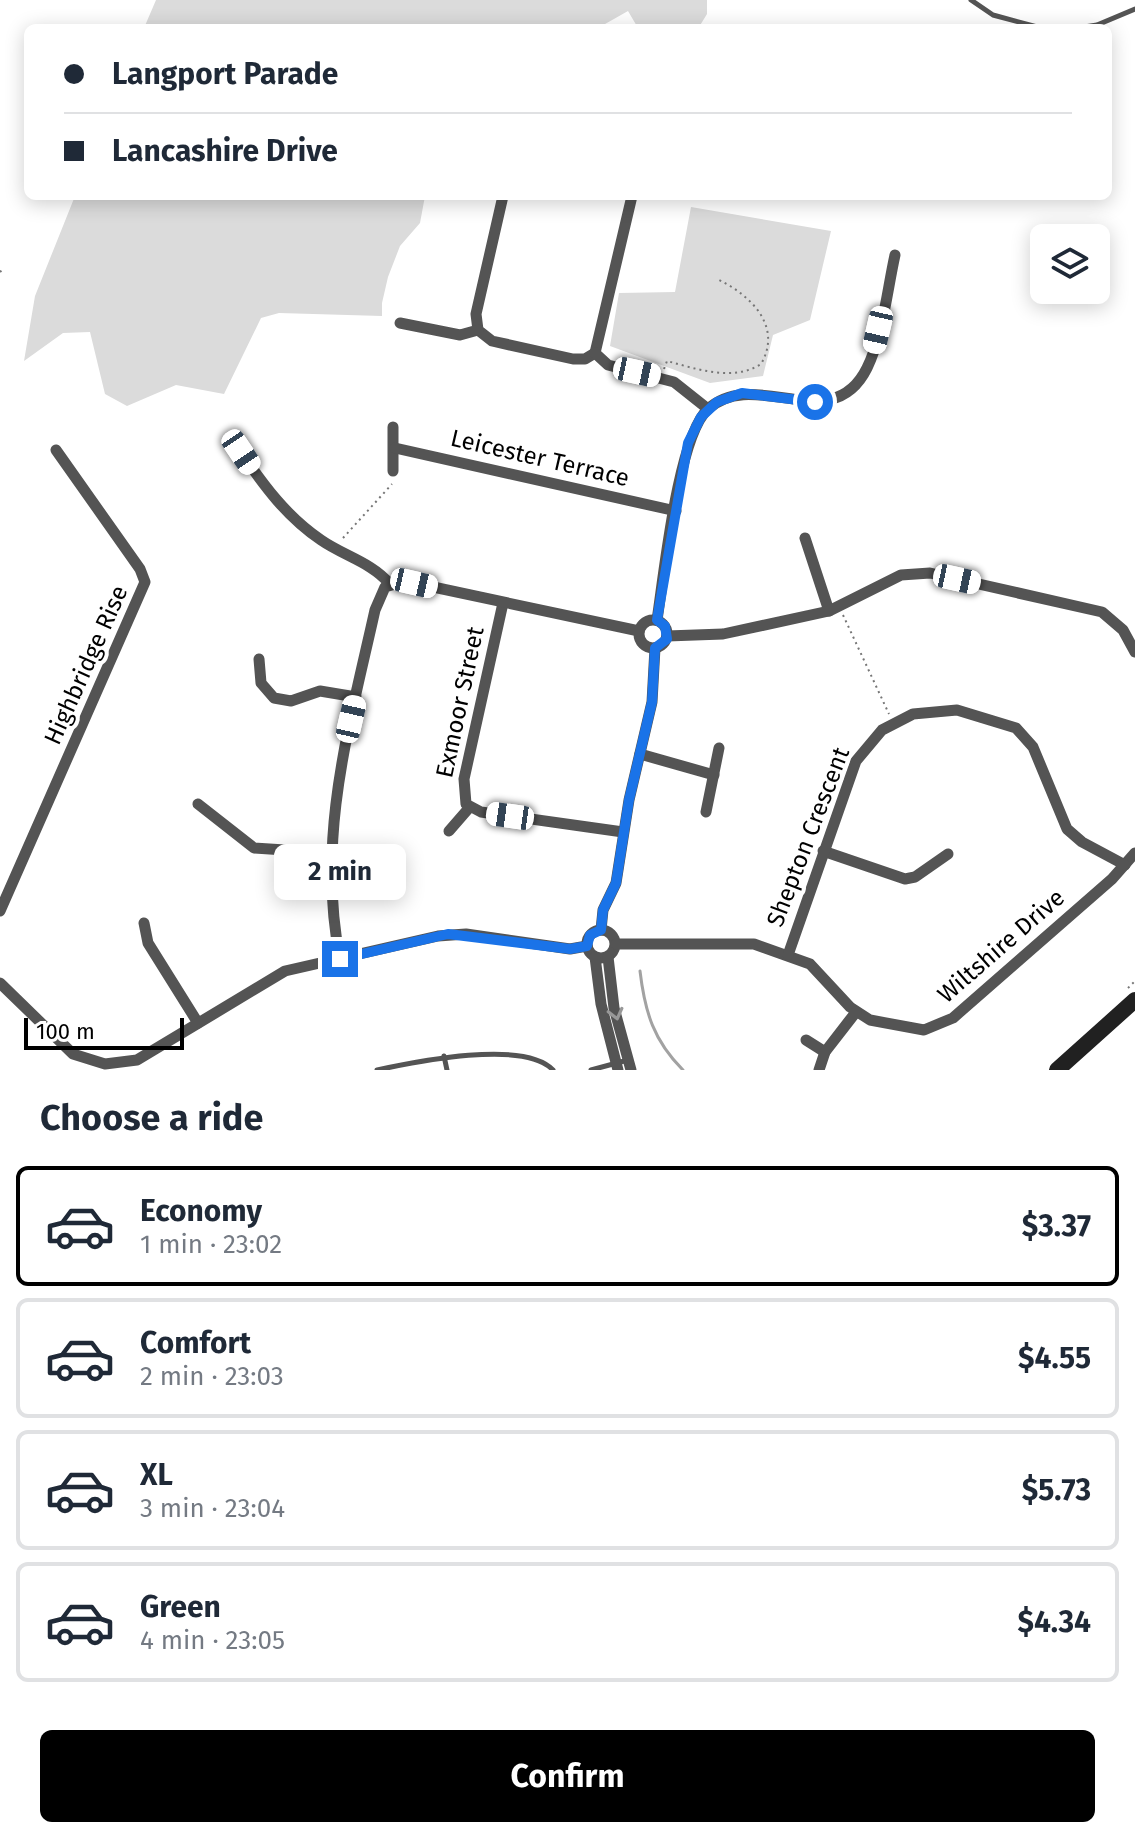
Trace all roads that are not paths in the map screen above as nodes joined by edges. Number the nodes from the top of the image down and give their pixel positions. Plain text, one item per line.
1 (971, 0) edge
2 (1135, 9) edge
3 (1026, 24) edge
4 (1099, 24) edge
5 (502, 200) edge
6 (631, 200) edge
7 (895, 255) dead end
8 (400, 323) dead end
9 (478, 330) junction
10 (595, 353) junction
11 (708, 409) junction
12 (393, 427) dead end
13 (395, 448) junction
14 (56, 450) dead end
15 (241, 452) dead end
16 (393, 471) road end
17 (676, 511) junction
18 (805, 538) dead end
19 (390, 584) junction
20 (503, 603) junction
21 (834, 609) junction
22 (657, 620) junction
23 (639, 631) junction
24 (667, 636) junction
25 (1132, 638) edge
26 (655, 648) junction
27 (1135, 652) edge
28 (259, 659) dead end
29 (356, 697) junction
30 (719, 748) dead end
31 (640, 754) junction
32 (714, 775) junction
33 (198, 804) dead end
34 (469, 808) junction
35 (706, 812) dead end
36 (449, 831) dead end
37 (623, 832) junction
38 (823, 851) junction
39 (331, 853) junction
40 (1135, 853) edge
41 (948, 854) dead end
42 (1125, 865) junction
43 (0, 911) edge
44 (144, 923) dead end
45 (601, 930) junction
46 (616, 944) junction
47 (587, 946) junction
48 (788, 955) junction
49 (595, 957) junction
50 (608, 957) junction
51 (340, 959) junction
52 (0, 983) edge
53 (1135, 1000) edge
54 (856, 1012) junction
55 (198, 1023) junction
56 (806, 1040) dead end
57 (825, 1052) junction
58 (444, 1056) junction
59 (630, 1065) edge
60 (617, 1067) edge
61 (377, 1070) edge
62 (447, 1070) edge
63 (553, 1070) edge
64 (591, 1070) edge
65 (819, 1070) edge
66 (1057, 1070) edge

1 - 3 lane
2 - 4 lane
5 - 9 street
6 - 10 street
7 - 11 street
8 - 9 street
9 - 10 street
10 - 11 street
11 - 17 street
12 - 13 street
13 - 16 street
13 - 17 street, Leicester Terrace
14 - 43 street, Highbridge Rise
15 - 19 street
17 - 22 street
18 - 21 street
19 - 20 street
19 - 29 street
20 - 23 street
20 - 34 street, Exmoor Street
21 - 24 street
21 - 25 street
22 - 23 street
22 - 24 street
23 - 26 street
24 - 26 street
25 - 27 street
26 - 31 street
28 - 29 street
29 - 39 street
30 - 32 street
31 - 32 street
31 - 37 street
32 - 35 street
33 - 39 street
34 - 36 street, Exmoor Street
34 - 37 street, Exmoor Street
37 - 45 street
38 - 41 street
38 - 42 street, Shepton Crescent
38 - 48 street, Shepton Crescent
39 - 51 street
40 - 42 street, Wiltshire Drive
42 - 54 street, Wiltshire Drive
44 - 55 street
45 - 46 street
45 - 47 street
46 - 48 street, Wiltshire Drive
46 - 50 street
47 - 49 street
47 - 51 street
48 - 54 street, Wiltshire Drive
49 - 50 street
49 - 60 street
50 -> 59 street
51 - 55 street
52 - 55 street
53 - 66 main road
54 - 57 street
56 - 57 street
57 - 65 street
58 - 61 lane
58 - 62 lane
58 - 63 lane
59 - 60 lane
60 - 64 lane

